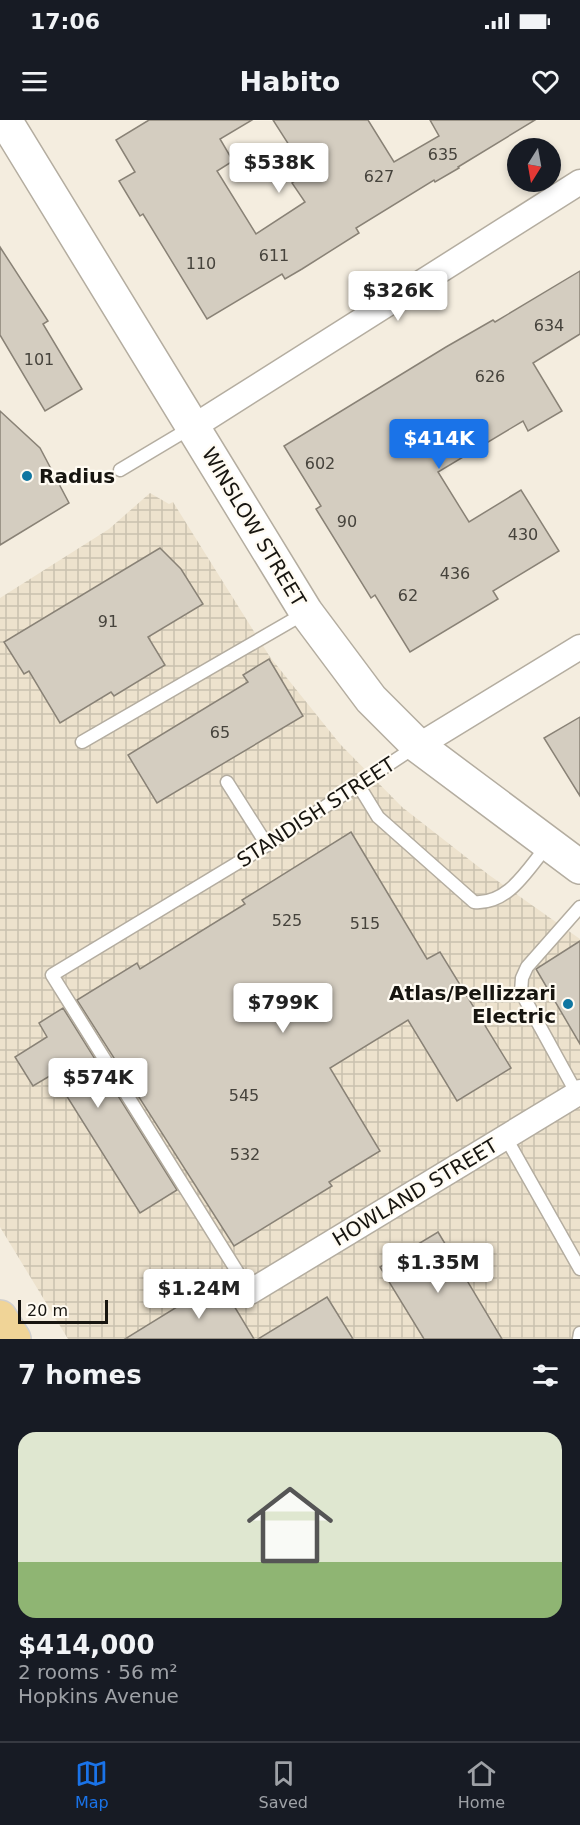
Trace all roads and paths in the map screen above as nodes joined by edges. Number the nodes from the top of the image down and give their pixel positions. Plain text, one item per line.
1 (5, 120) edge
2 (580, 182) edge
3 (193, 426) junction
4 (120, 470) dead end
5 (306, 612) junction
6 (580, 647) edge
7 (82, 742) dead end
8 (418, 746) junction
9 (227, 782) dead end
10 (358, 786) junction
11 (549, 844) junction
12 (267, 845) junction
13 (580, 867) edge
14 (580, 907) edge
15 (578, 1094) edge
16 (506, 1138) junction
17 (580, 1269) edge
18 (250, 1292) joint
19 (0, 1317) edge
20 (580, 1333) edge
21 (14, 1339) edge
22 (579, 1339) edge

1 - 3 street, WINSLOW STREET
2 - 3 street
3 - 4 lane
3 - 5 street, WINSLOW STREET
5 - 7 lane
5 - 8 street, WINSLOW STREET
6 - 8 street, STANDISH STREET
8 - 10 lane, STANDISH STREET
8 - 11 street, WINSLOW STREET
9 - 12 lane
10 - 11 lane
10 - 12 lane, STANDISH STREET
11 - 13 street, WINSLOW STREET
12 - 18 lane, STANDISH STREET
14 - 15 lane
15 - 16 street, HOWLAND STREET
16 - 17 lane
16 - 18 street, HOWLAND STREET
19 - 21 main road
20 - 22 lane

